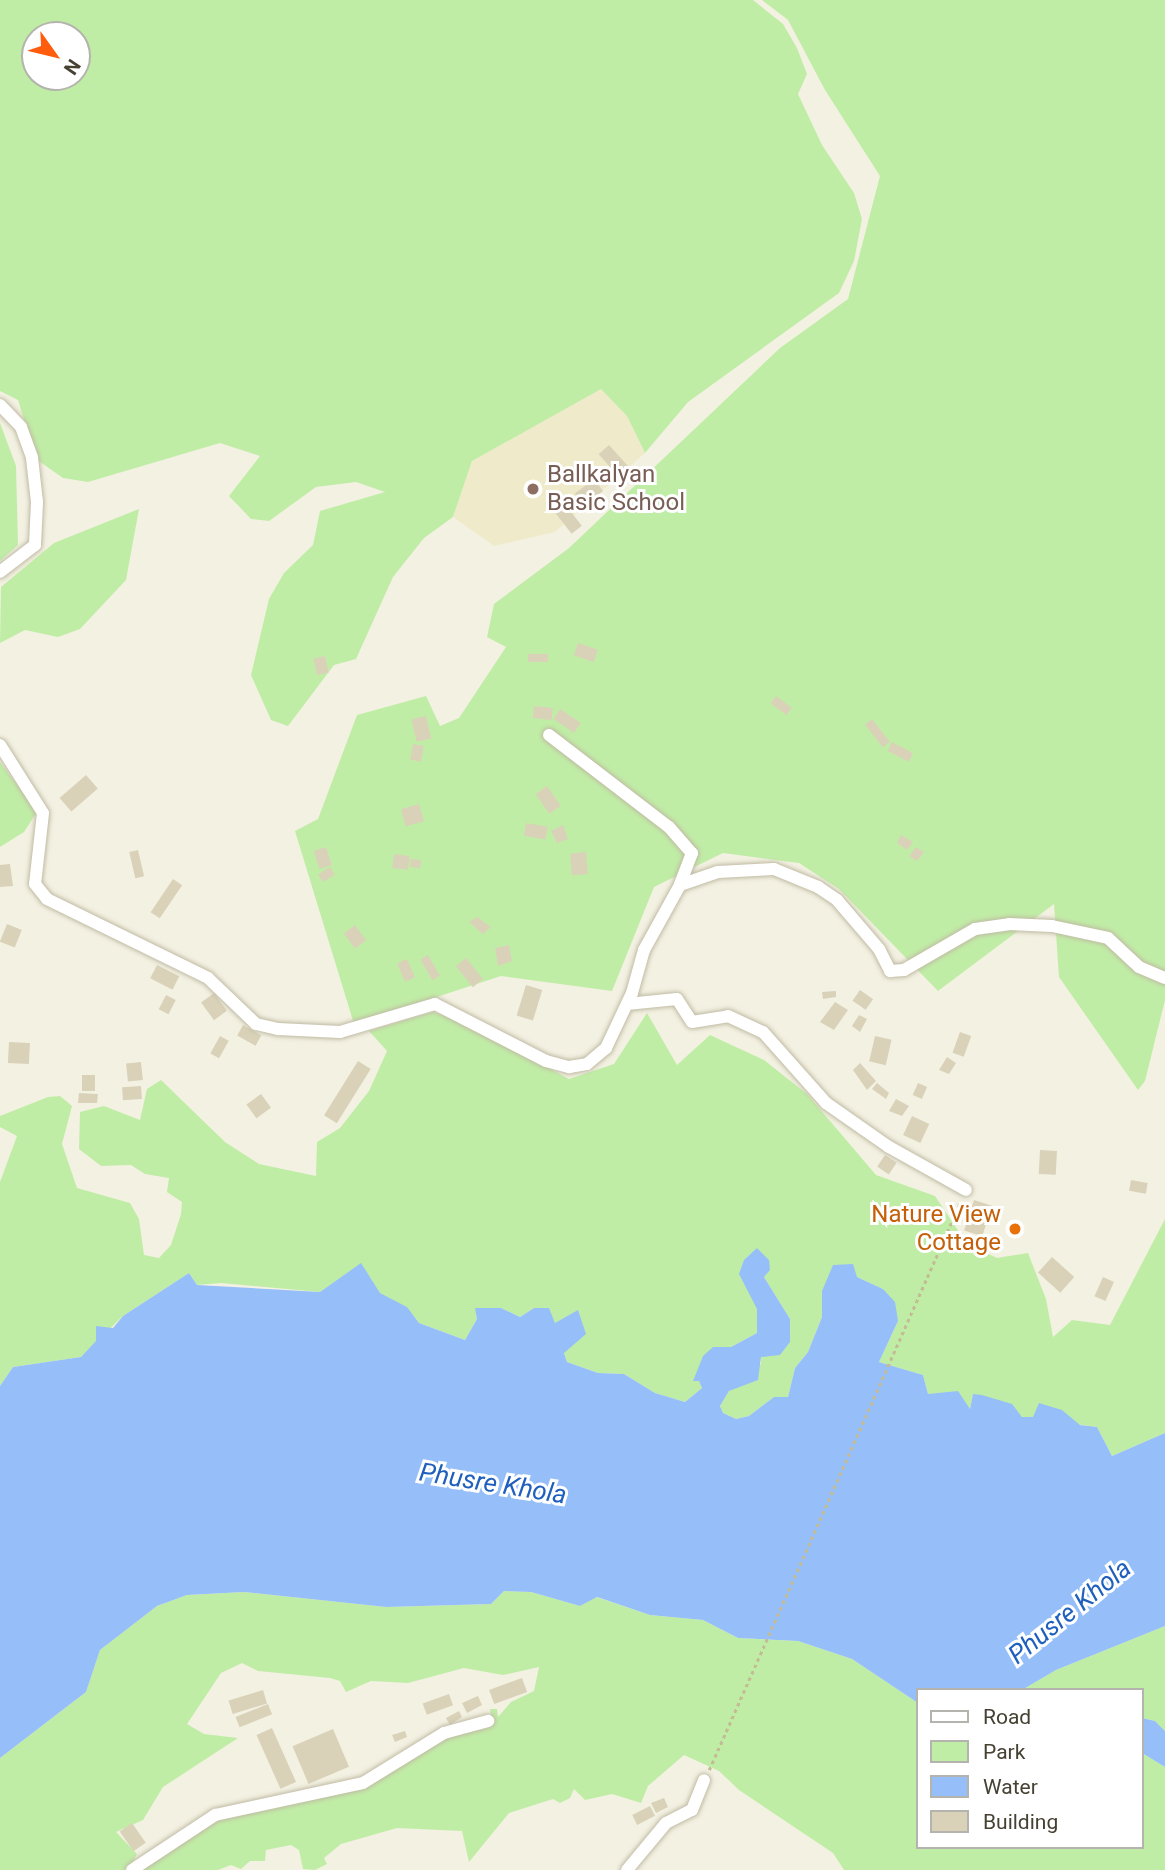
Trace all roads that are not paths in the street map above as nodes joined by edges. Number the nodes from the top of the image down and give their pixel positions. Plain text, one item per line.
1 (0, 405) edge
2 (0, 572) edge
3 (549, 735) dead end
4 (0, 745) edge
5 (680, 885) junction
6 (1165, 978) edge
7 (627, 1004) junction
8 (966, 1190) road end
9 (488, 1721) dead end
10 (704, 1780) road end
11 (132, 1870) edge
12 (627, 1870) edge

1 - 2 street
3 - 5 street
4 - 7 street
5 - 6 street
5 - 7 street
7 - 8 street
9 - 11 street
10 - 12 street

